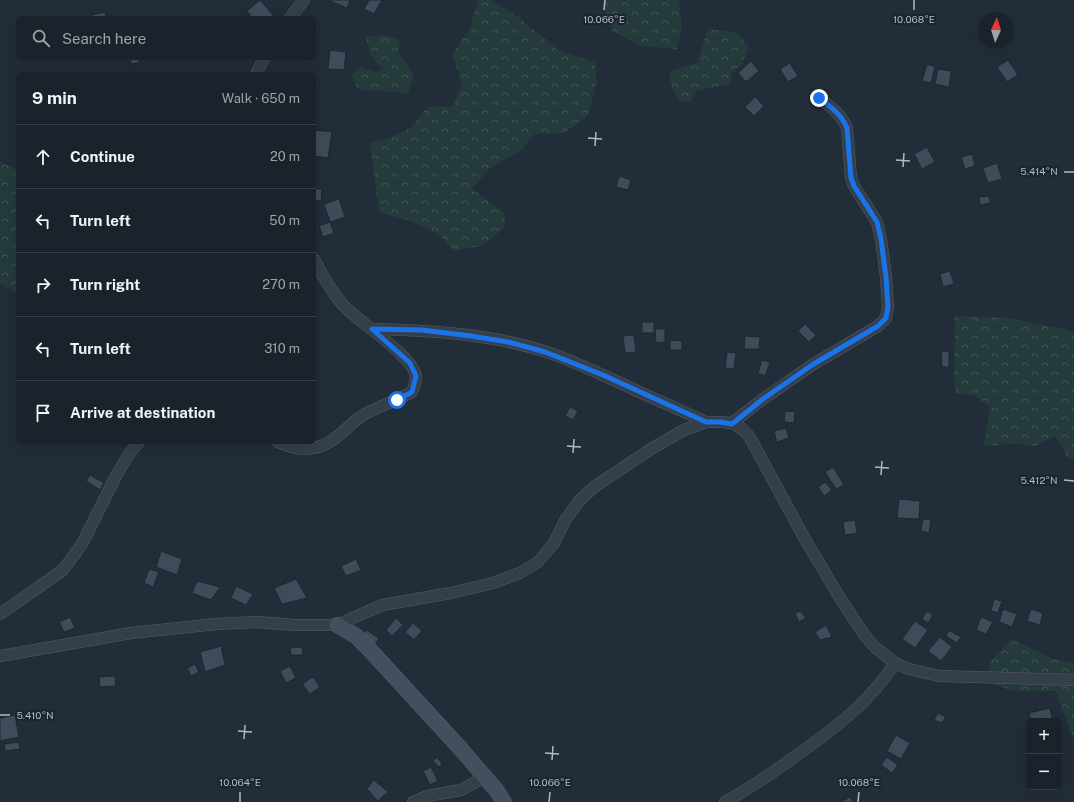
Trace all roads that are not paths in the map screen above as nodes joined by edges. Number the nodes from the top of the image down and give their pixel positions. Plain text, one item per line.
1 (304, 0) edge
2 (292, 16) edge
3 (263, 60) edge
4 (257, 72) edge
5 (819, 98) dead end
6 (316, 262) edge
7 (372, 329) junction
8 (706, 422) junction
9 (732, 424) junction
10 (138, 444) edge
11 (283, 444) edge
12 (0, 614) edge
13 (337, 625) junction
14 (0, 656) edge
15 (895, 663) junction
16 (1074, 680) edge
17 (485, 777) junction
18 (413, 802) edge
19 (504, 802) edge
20 (725, 802) edge

1 - 2 street
3 - 4 street
5 - 9 street
6 - 7 street
7 - 8 street
7 - 11 street
8 - 9 street
8 - 13 street
9 - 15 street
10 - 12 street
13 - 14 street
13 - 17 street
15 - 16 street
15 - 20 street
17 - 18 street
17 - 19 street

